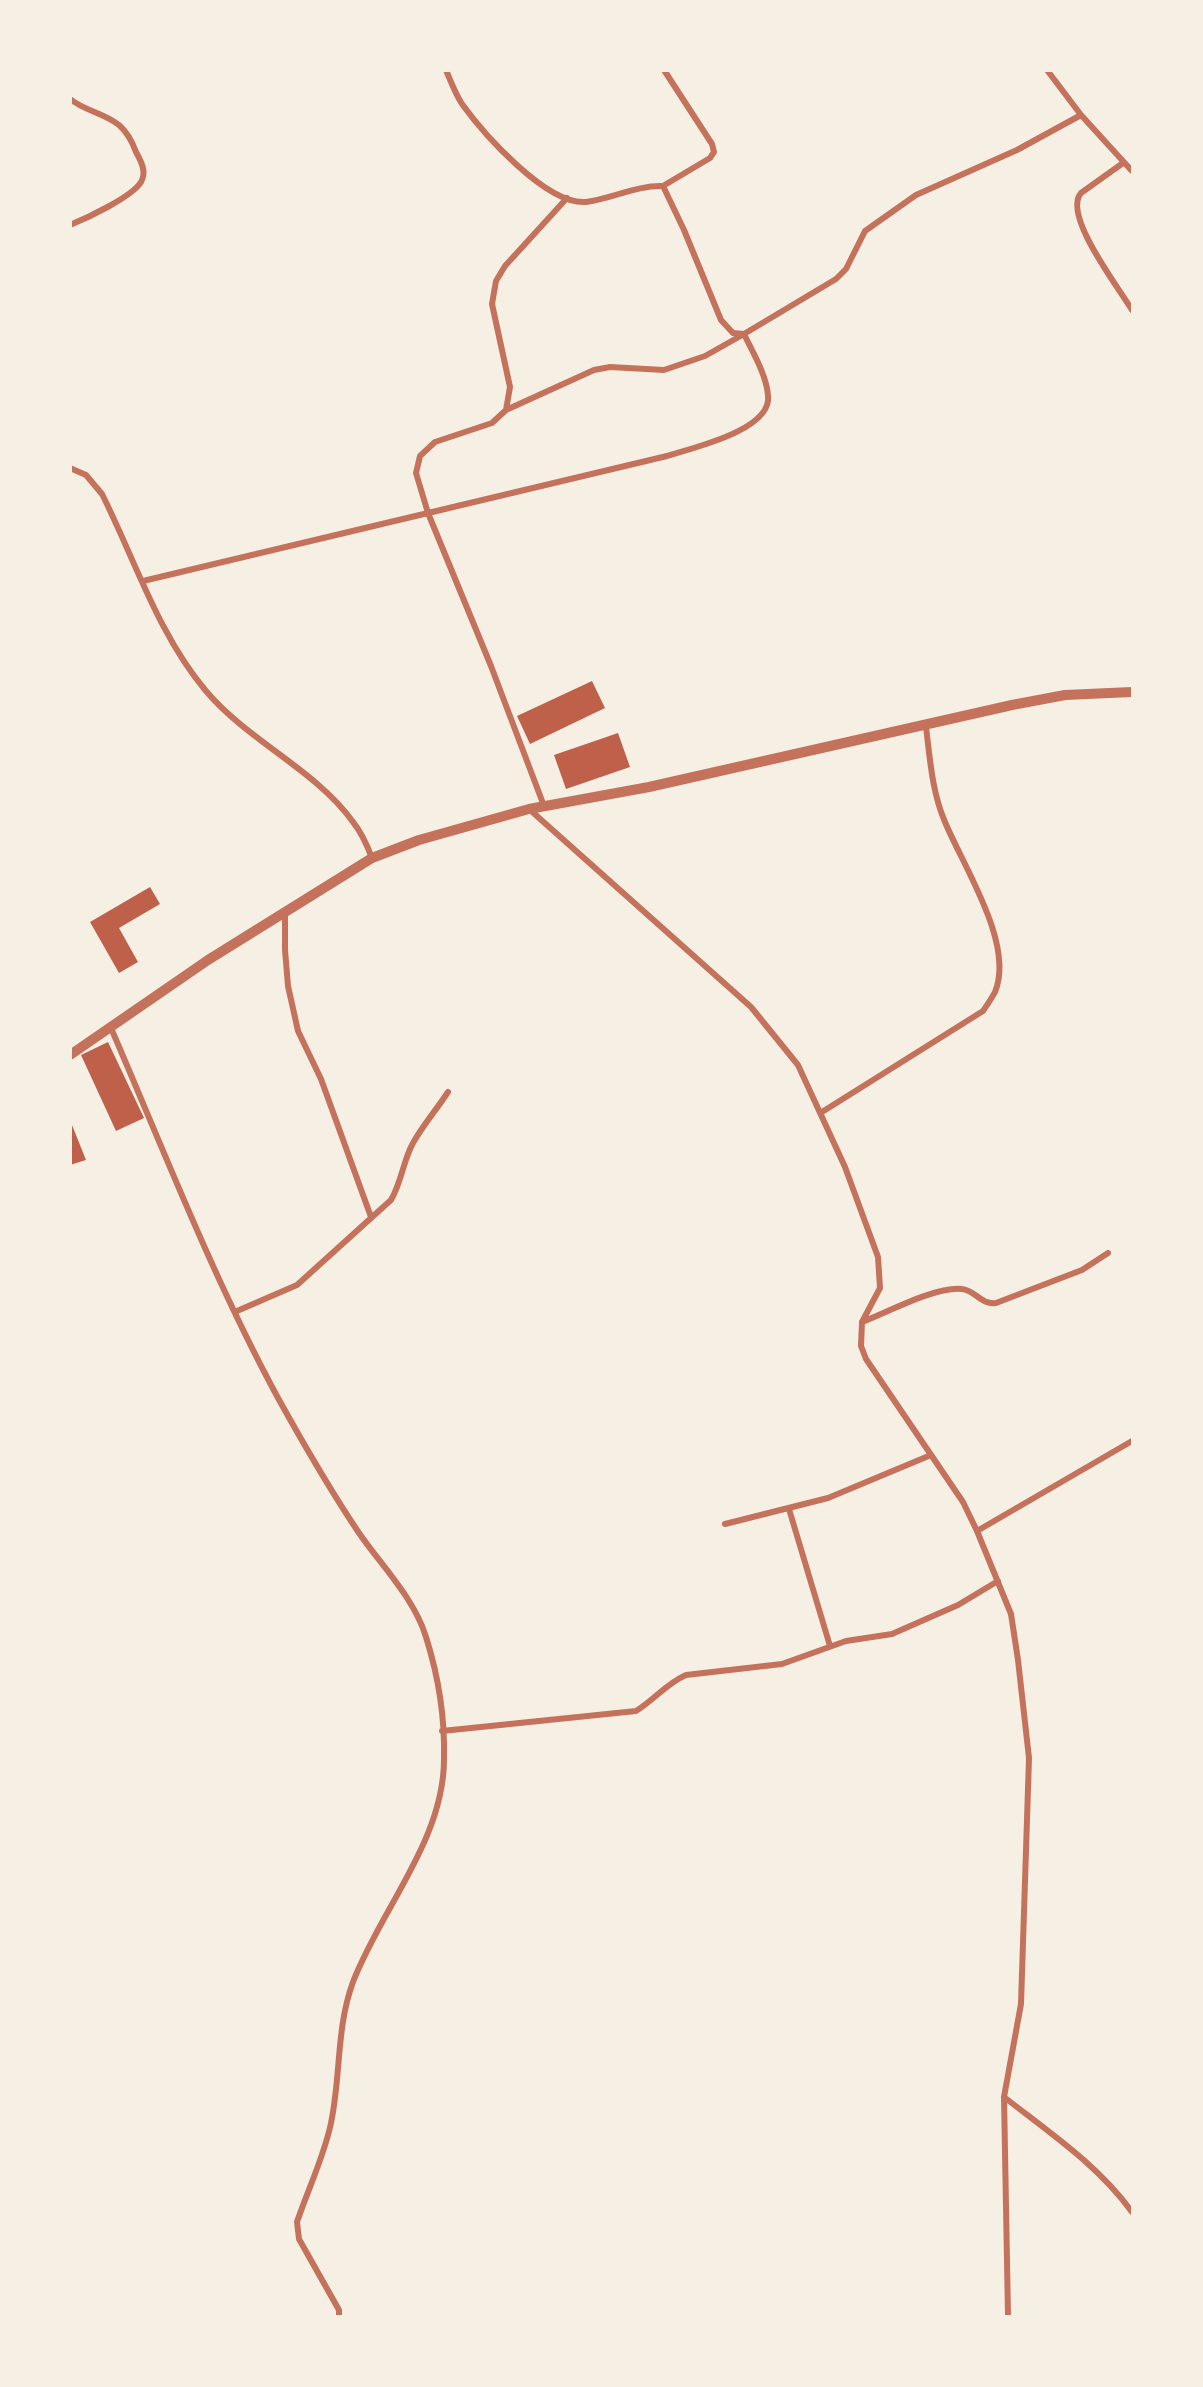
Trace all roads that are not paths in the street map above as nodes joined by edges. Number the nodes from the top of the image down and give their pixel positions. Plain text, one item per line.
1 (446, 70) edge
2 (664, 70) edge
3 (1047, 70) edge
4 (70, 99) edge
5 (1081, 115) junction
6 (1123, 163) junction
7 (1132, 171) edge
8 (663, 186) junction
9 (567, 198) junction
10 (70, 225) edge
11 (1132, 310) edge
12 (744, 334) junction
13 (506, 410) junction
14 (70, 468) edge
15 (428, 513) junction
16 (143, 581) junction
17 (1132, 692) edge
18 (926, 727) junction
19 (544, 806) junction
20 (529, 808) junction
21 (372, 858) junction
22 (285, 913) junction
23 (111, 1028) junction
24 (70, 1055) edge
25 (448, 1092) dead end
26 (822, 1112) junction
27 (371, 1217) junction
28 (1108, 1253) dead end
29 (237, 1311) junction
30 (862, 1322) junction
31 (1132, 1441) edge
32 (931, 1455) junction
33 (789, 1509) junction
34 (725, 1524) dead end
35 (977, 1531) junction
36 (998, 1581) junction
37 (831, 1646) junction
38 (442, 1731) junction
39 (1004, 2097) junction
40 (1132, 2212) edge
41 (339, 2316) edge
42 (1008, 2316) edge

1 - 9 street
2 - 8 street
3 - 5 street
4 - 10 street
5 - 6 street
5 - 12 street
6 - 7 street
6 - 11 street
8 - 9 street
8 - 12 street
9 - 13 street
12 - 13 street
12 - 15 street
13 - 15 street
14 - 16 street
15 - 16 street
15 - 19 street
16 - 21 street
17 - 18 street
18 - 19 street
18 - 26 street
19 - 20 street
20 - 21 street
20 - 26 street
21 - 22 street
22 - 23 street
22 - 27 street
23 - 24 street
23 - 29 street
25 - 27 street
26 - 30 street
27 - 29 street
28 - 30 street
29 - 38 street
30 - 32 street
31 - 35 street
32 - 33 street
32 - 35 street
33 - 34 street
33 - 37 street
35 - 36 street
36 - 37 street
36 - 39 street
37 - 38 street
38 - 41 street
39 - 40 street
39 - 42 street

